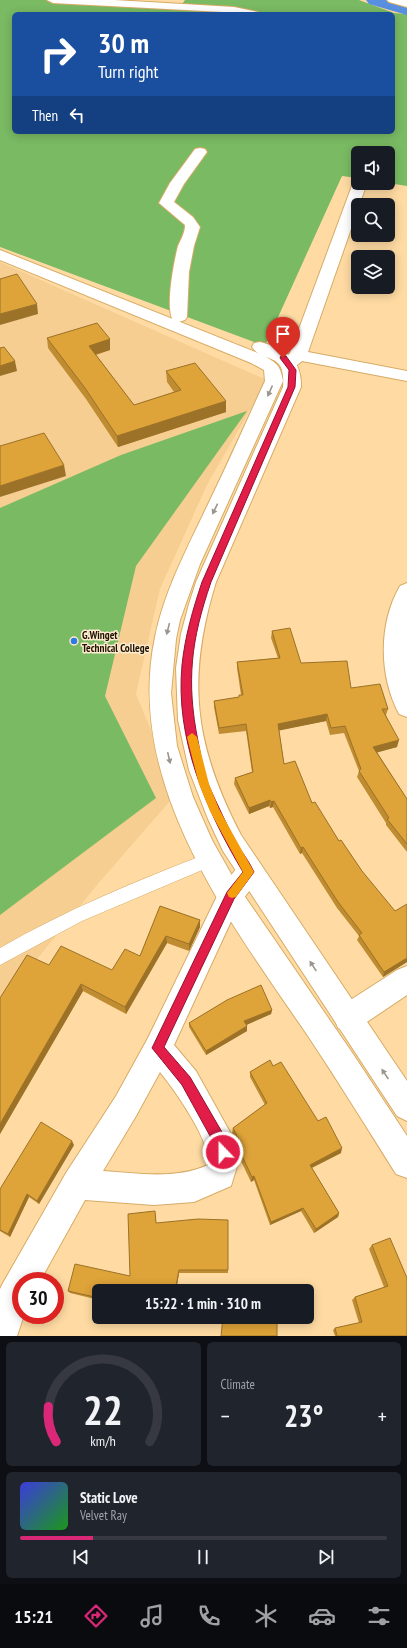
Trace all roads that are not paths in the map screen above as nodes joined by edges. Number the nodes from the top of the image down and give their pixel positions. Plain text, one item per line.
1 (53, 0) edge
2 (393, 0) edge
3 (91, 1) edge
4 (255, 2) dead end
5 (407, 4) edge
6 (234, 10) junction
7 (244, 12) edge
8 (200, 152) dead end
9 (357, 190) edge
10 (0, 243) edge
11 (0, 255) edge
12 (179, 317) junction
13 (293, 359) junction
14 (407, 376) edge
15 (407, 591) edge
16 (407, 708) edge
17 (209, 860) junction
18 (249, 872) junction
19 (230, 896) junction
20 (0, 957) edge
21 (407, 979) edge
22 (348, 1018) junction
23 (158, 1048) junction
24 (407, 1106) edge
25 (407, 1163) edge
26 (77, 1184) junction
27 (23, 1272) edge
28 (12, 1295) edge
29 (1, 1336) edge

1 - 3 main road
2 - 5 main road
3 - 6 main road
4 - 6 main road
6 - 7 main road
8 - 12 main road
9 - 13 main road
10 - 12 main road
11 -> 17 main road
12 - 13 main road
13 - 14 main road
13 - 18 main road
15 - 16 main road
17 - 19 main road
17 - 20 lane
18 - 19 main road
22 -> 18 main road
19 - 23 main road
19 - 25 main road
21 - 22 main road
24 -> 22 main road
23 - 26 main road
23 - 26 main road
26 - 27 main road
28 - 29 main road

